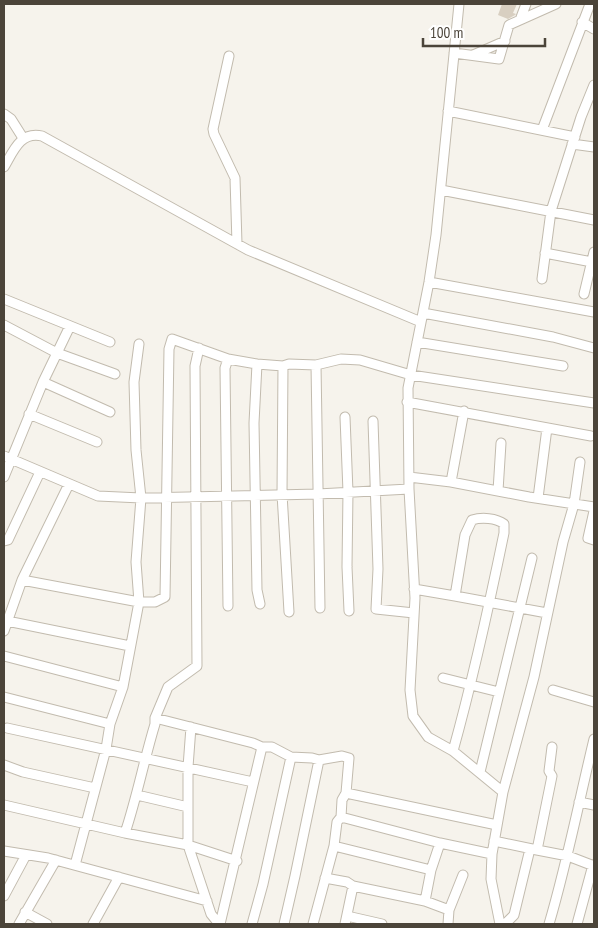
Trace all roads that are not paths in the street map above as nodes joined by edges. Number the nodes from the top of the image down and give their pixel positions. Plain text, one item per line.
1 (459, 4) edge
2 (526, 4) edge
3 (556, 4) edge
4 (590, 4) edge
5 (520, 20) junction
6 (582, 22) junction
7 (594, 29) edge
8 (504, 41) junction
9 (454, 53) junction
10 (472, 55) junction
11 (229, 56) dead end
12 (594, 85) edge
13 (448, 111) junction
14 (5, 119) edge
15 (542, 130) junction
16 (23, 138) junction
17 (574, 141) junction
18 (594, 147) edge
19 (4, 167) edge
20 (442, 190) junction
21 (551, 211) junction
22 (594, 220) edge
23 (236, 244) junction
24 (545, 253) junction
25 (593, 257) edge
26 (542, 279) dead end
27 (429, 282) junction
28 (584, 294) dead end
29 (4, 299) edge
30 (594, 312) edge
31 (422, 318) junction
32 (4, 325) edge
33 (70, 326) junction
34 (110, 342) dead end
35 (418, 342) junction
36 (139, 344) dead end
37 (199, 348) junction
38 (594, 348) edge
39 (57, 353) junction
40 (228, 359) junction
41 (257, 364) junction
42 (316, 365) junction
43 (283, 366) junction
44 (563, 366) dead end
45 (115, 374) dead end
46 (412, 375) junction
47 (43, 382) junction
48 (407, 402) junction
49 (594, 403) edge
50 (464, 411) junction
51 (110, 412) dead end
52 (29, 414) junction
53 (344, 417) dead end
54 (374, 421) dead end
55 (547, 428) junction
56 (591, 436) dead end
57 (97, 442) dead end
58 (501, 443) dead end
59 (7, 458) edge
60 (580, 462) dead end
61 (40, 472) junction
62 (4, 477) edge
63 (409, 477) junction
64 (451, 482) junction
65 (69, 484) junction
66 (409, 488) junction
67 (375, 490) junction
68 (348, 492) junction
69 (498, 492) junction
70 (282, 494) junction
71 (318, 494) junction
72 (255, 495) junction
73 (226, 496) junction
74 (166, 497) junction
75 (196, 497) junction
76 (140, 498) junction
77 (538, 498) junction
78 (574, 504) junction
79 (594, 507) edge
80 (594, 511) edge
81 (594, 540) edge
82 (4, 541) edge
83 (532, 558) dead end
84 (22, 580) junction
85 (414, 589) junction
86 (455, 596) junction
87 (139, 602) junction
88 (490, 602) junction
89 (260, 604) dead end
90 (228, 606) dead end
91 (320, 608) dead end
92 (520, 608) junction
93 (349, 611) dead end
94 (289, 612) dead end
95 (414, 613) junction
96 (547, 613) junction
97 (7, 621) junction
98 (4, 631) edge
99 (130, 646) junction
100 (4, 656) edge
101 (443, 678) dead end
102 (471, 685) junction
103 (123, 687) junction
104 (553, 690) dead end
105 (499, 692) junction
106 (4, 697) edge
107 (594, 702) edge
108 (155, 718) junction
109 (110, 724) junction
110 (191, 726) junction
111 (7, 728) dead end
112 (594, 739) edge
113 (262, 747) junction
114 (552, 747) dead end
115 (106, 749) junction
116 (453, 751) junction
117 (292, 757) junction
118 (144, 758) junction
119 (319, 760) junction
120 (4, 765) edge
121 (188, 767) junction
122 (480, 772) junction
123 (253, 782) junction
124 (95, 788) junction
125 (503, 792) junction
126 (346, 793) junction
127 (137, 795) junction
128 (579, 802) junction
129 (4, 805) edge
130 (594, 805) edge
131 (188, 807) junction
132 (341, 817) junction
133 (85, 824) junction
134 (497, 824) junction
135 (125, 834) junction
136 (494, 840) junction
137 (440, 843) junction
138 (188, 845) junction
139 (334, 846) junction
140 (533, 850) junction
141 (4, 851) edge
142 (492, 854) junction
143 (26, 855) junction
144 (568, 856) junction
145 (56, 860) junction
146 (237, 861) junction
147 (75, 865) junction
148 (594, 866) edge
149 (431, 870) junction
150 (463, 875) dead end
151 (119, 877) junction
152 (325, 878) junction
153 (353, 886) junction
154 (4, 896) edge
155 (206, 901) junction
156 (424, 901) junction
157 (449, 910) junction
158 (25, 912) junction
159 (346, 920) edge
160 (19, 924) edge
161 (47, 924) edge
162 (93, 924) edge
163 (220, 924) edge
164 (252, 924) edge
165 (284, 924) edge
166 (313, 924) edge
167 (382, 924) edge
168 (448, 924) edge
169 (500, 924) edge
170 (505, 924) edge
171 (549, 924) edge
172 (577, 924) edge

1 - 9 street
2 - 5 street
3 - 5 street
4 - 6 street
5 - 8 street
6 - 7 street
6 - 15 street
8 - 10 street
8 - 10 street
9 - 10 street
9 - 13 street
11 - 23 street
12 - 17 street
13 - 15 street
13 - 20 street
14 - 16 street
15 - 17 street
16 - 19 street
16 - 23 street
17 - 18 street
17 - 21 street
20 - 21 street
20 - 27 street
21 - 22 street
21 - 24 street
23 - 31 street
24 - 25 street
24 - 26 street
25 - 28 street
27 - 30 street
27 - 31 street
29 - 33 street
31 - 35 street
31 - 38 street
32 - 39 street
33 - 34 street
33 - 39 street
35 - 44 street
35 - 46 street
36 - 76 street
37 - 40 street
37 - 74 street
37 - 75 street
39 - 45 street
39 - 47 street
40 - 41 street
40 - 73 street
41 - 43 street
41 - 72 street
42 - 43 street
42 - 46 street
42 - 71 street
43 - 70 street
46 - 48 street
46 - 49 street
47 - 51 street
47 - 52 street
48 - 50 street
48 - 63 street
50 - 55 street
50 - 64 street
52 - 57 street
52 - 59 street
53 - 68 street
54 - 67 street
55 - 56 street
55 - 77 street
58 - 69 street
59 - 61 street
59 - 62 street
60 - 78 street
61 - 65 street
61 - 82 street
63 - 64 street
63 - 66 street
64 - 69 street
65 - 76 street
65 - 84 street
66 - 67 street
66 - 85 street
67 - 68 street
67 - 95 street
68 - 71 street
68 - 93 street
69 - 77 street
70 - 71 street
70 - 72 street
70 - 94 street
71 - 91 street
72 - 73 street
72 - 89 street
73 - 75 street
73 - 90 street
74 - 75 street
74 - 76 street
74 - 87 street
75 - 108 street
76 - 87 street
77 - 78 street
78 - 79 street
78 - 96 street
80 - 81 street
83 - 92 street
84 - 87 street
84 - 97 street
85 - 86 street
85 - 95 street
86 - 88 street
86 - 88 street
87 - 99 street
88 - 92 street
88 - 102 street
92 - 96 street
92 - 105 street
95 - 116 street
96 - 125 street
97 - 98 street
97 - 99 street
99 - 103 street
100 - 103 street
101 - 102 street
102 - 105 street
102 - 116 street
103 - 109 street
104 - 107 street
105 - 122 street
106 - 109 street
108 - 110 street
108 - 118 street
109 - 115 street
110 - 113 street
110 - 121 street
111 - 115 street
112 - 128 street
113 - 117 street
113 - 123 street
114 - 140 street
115 - 118 street
115 - 124 street
116 - 122 street
117 - 119 street
117 - 164 street
118 - 121 street
118 - 127 street
119 - 126 street
119 - 165 street
120 - 124 street
121 - 123 street
121 - 131 street
122 - 125 street
123 - 146 street
124 - 133 street
125 - 134 street
126 - 132 street
126 - 134 street
127 - 131 street
127 - 135 street
128 - 130 street
128 - 144 street
129 - 133 street
131 - 138 street
132 - 137 street
132 - 139 street
133 - 135 street
133 - 147 street
134 - 136 street
135 - 138 street
136 - 140 street
136 - 142 street
137 - 142 street
137 - 149 street
138 - 146 street
138 - 155 street
139 - 149 street
139 - 152 street
140 - 144 street
140 - 170 street
141 - 143 street
142 - 169 street
143 - 145 street
143 - 154 street
144 - 148 street
144 - 171 street
145 - 147 street
145 - 158 street
146 - 163 street
147 - 151 street
148 - 172 street
149 - 156 street
150 - 157 street
151 - 155 street
151 - 162 street
152 - 153 street
152 - 166 street
153 - 156 street
153 - 159 street
155 - 163 street
156 - 157 street
157 - 168 street
158 - 160 street
158 - 161 street
159 - 167 street

